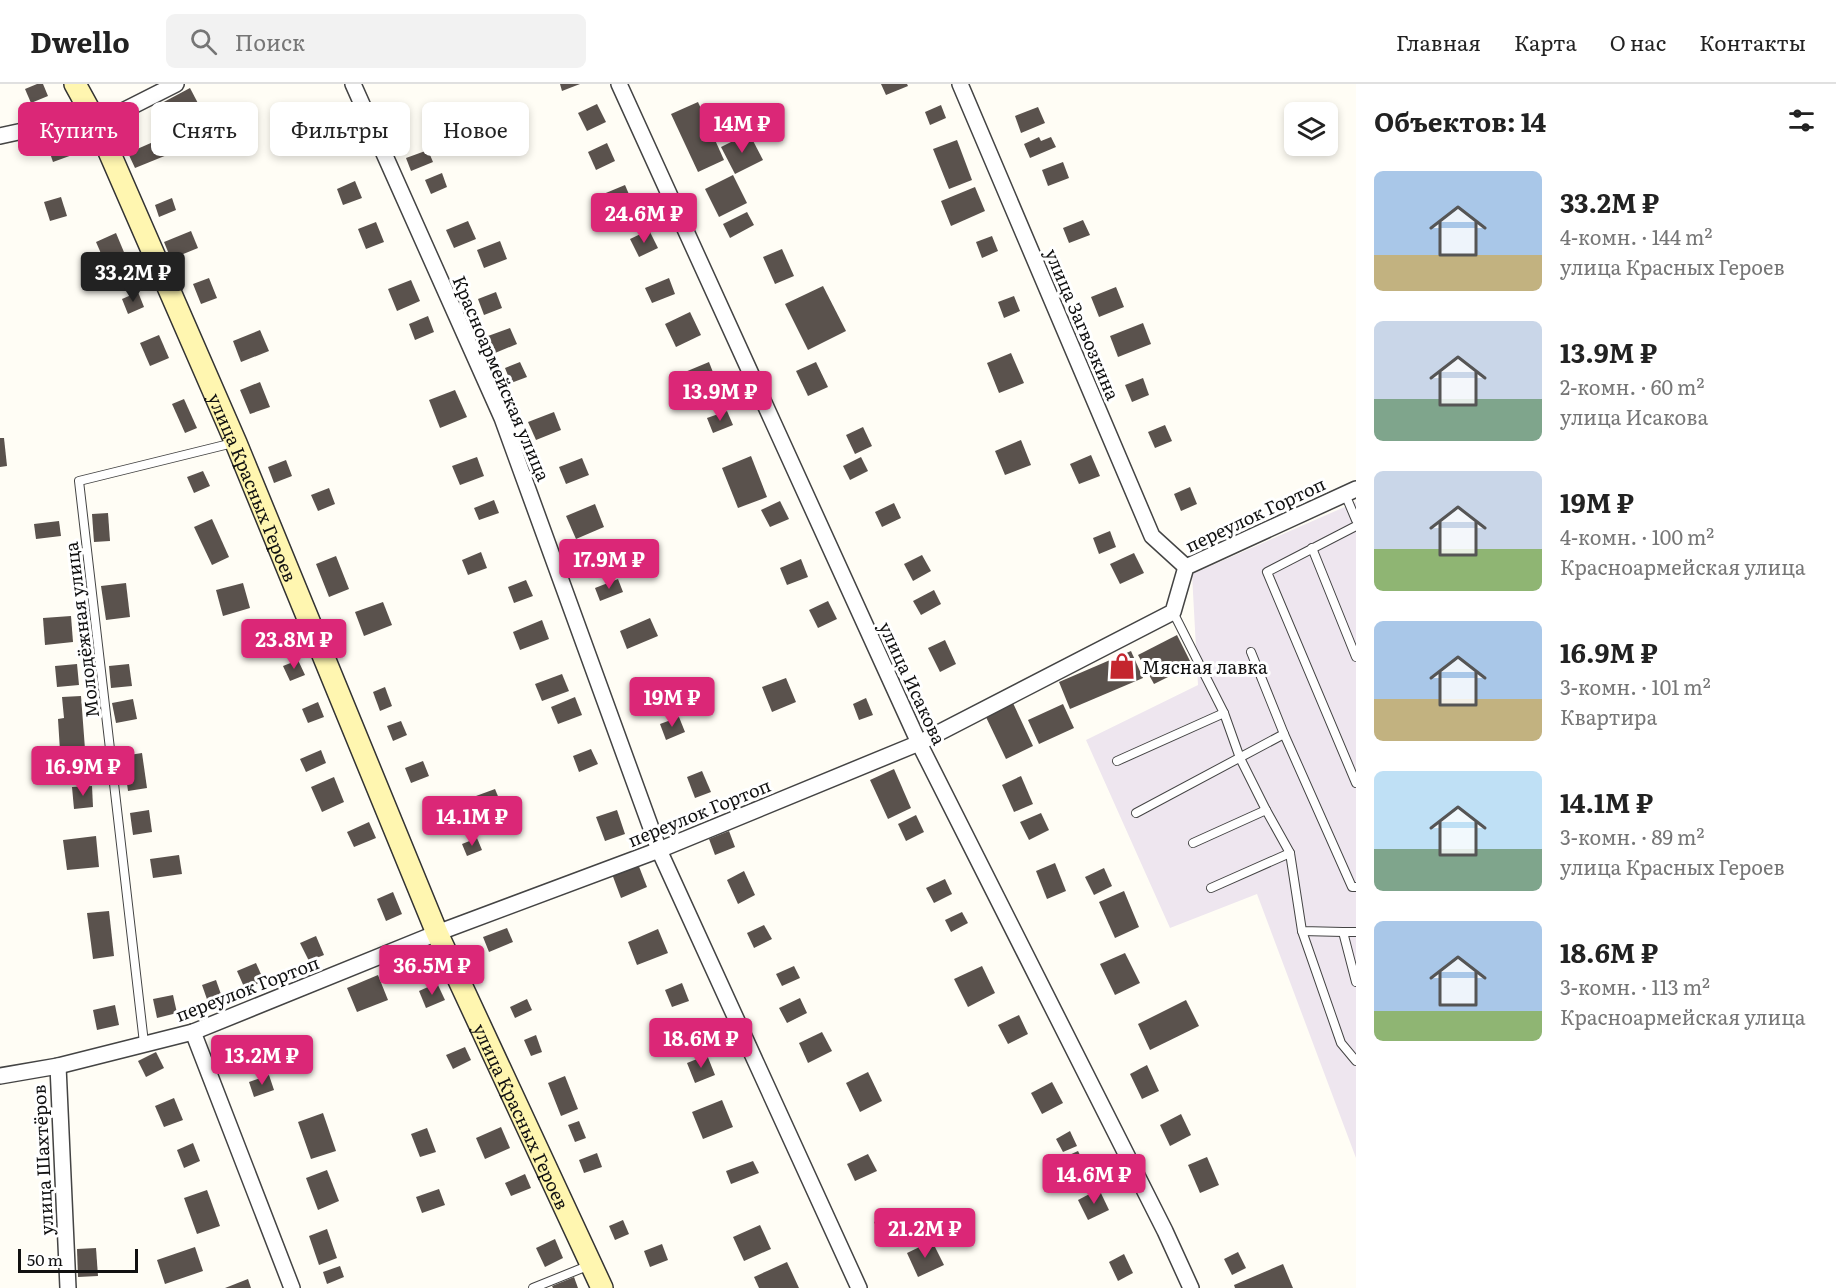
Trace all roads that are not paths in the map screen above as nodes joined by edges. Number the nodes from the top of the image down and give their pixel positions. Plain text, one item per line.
1 (75, 84) edge
2 (176, 84) edge
3 (352, 84) edge
4 (619, 84) edge
5 (960, 84) edge
6 (85, 102) edge
7 (139, 102) edge
8 (18, 132) edge
9 (0, 136) edge
10 (111, 156) edge
11 (236, 443) junction
12 (1351, 491) edge
13 (1356, 520) edge
14 (1356, 526) edge
15 (1312, 548) junction
16 (1186, 567) junction
17 (1173, 612) junction
18 (1251, 652) dead end
19 (1356, 657) edge
20 (1224, 713) junction
21 (1284, 734) junction
22 (919, 743) junction
23 (1240, 758) junction
24 (1117, 761) dead end
25 (1356, 783) edge
26 (1266, 810) junction
27 (1136, 813) dead end
28 (1193, 843) dead end
29 (659, 850) junction
30 (1290, 853) junction
31 (1356, 887) edge
32 (1211, 888) dead end
33 (1302, 931) junction
34 (1343, 932) junction
35 (1356, 932) edge
36 (437, 933) junction
37 (1356, 982) edge
38 (193, 1032) junction
39 (144, 1043) junction
40 (1356, 1060) edge
41 (58, 1066) junction
42 (0, 1076) edge
43 (591, 1264) junction
44 (68, 1288) edge
45 (292, 1288) edge
46 (533, 1288) edge
47 (602, 1288) edge
48 (859, 1288) edge
49 (1191, 1288) edge

1 - 6 main road, улица Красных Героев
2 - 7 street
3 - 29 street, Красноармейская улица
4 - 22 street, улица Исакова
5 - 16 street, улица Загвозкина
8 - 9 street
10 - 11 main road, улица Красных Героев
11 - 36 main road, улица Красных Героев
11 - 39 lane, Молодёжная улица
12 - 13 lane
12 - 16 street, переулок Гортоп
14 - 15 lane
15 - 19 lane
15 - 25 lane
16 - 17 street, переулок Гортоп
17 - 20 lane
17 - 22 street, переулок Гортоп
18 - 21 lane
20 - 23 lane
20 - 24 lane
21 - 23 lane
21 - 31 lane
22 - 29 street, переулок Гортоп
22 - 49 street, улица Исакова
23 - 26 lane
23 - 27 lane
26 - 28 lane
26 - 30 lane
29 - 36 street, переулок Гортоп
29 - 48 street, Красноармейская улица
30 - 32 lane
30 - 33 lane
33 - 34 lane
33 - 40 lane
34 - 35 lane
34 - 37 lane
36 - 38 street, переулок Гортоп
36 - 43 main road, улица Красных Героев
38 - 39 street, переулок Гортоп
38 - 45 street
39 - 41 street, переулок Гортоп
41 - 42 street, переулок Гортоп
41 - 44 street, улица Шахтёров
43 - 46 lane
43 - 47 main road, улица Красных Героев

